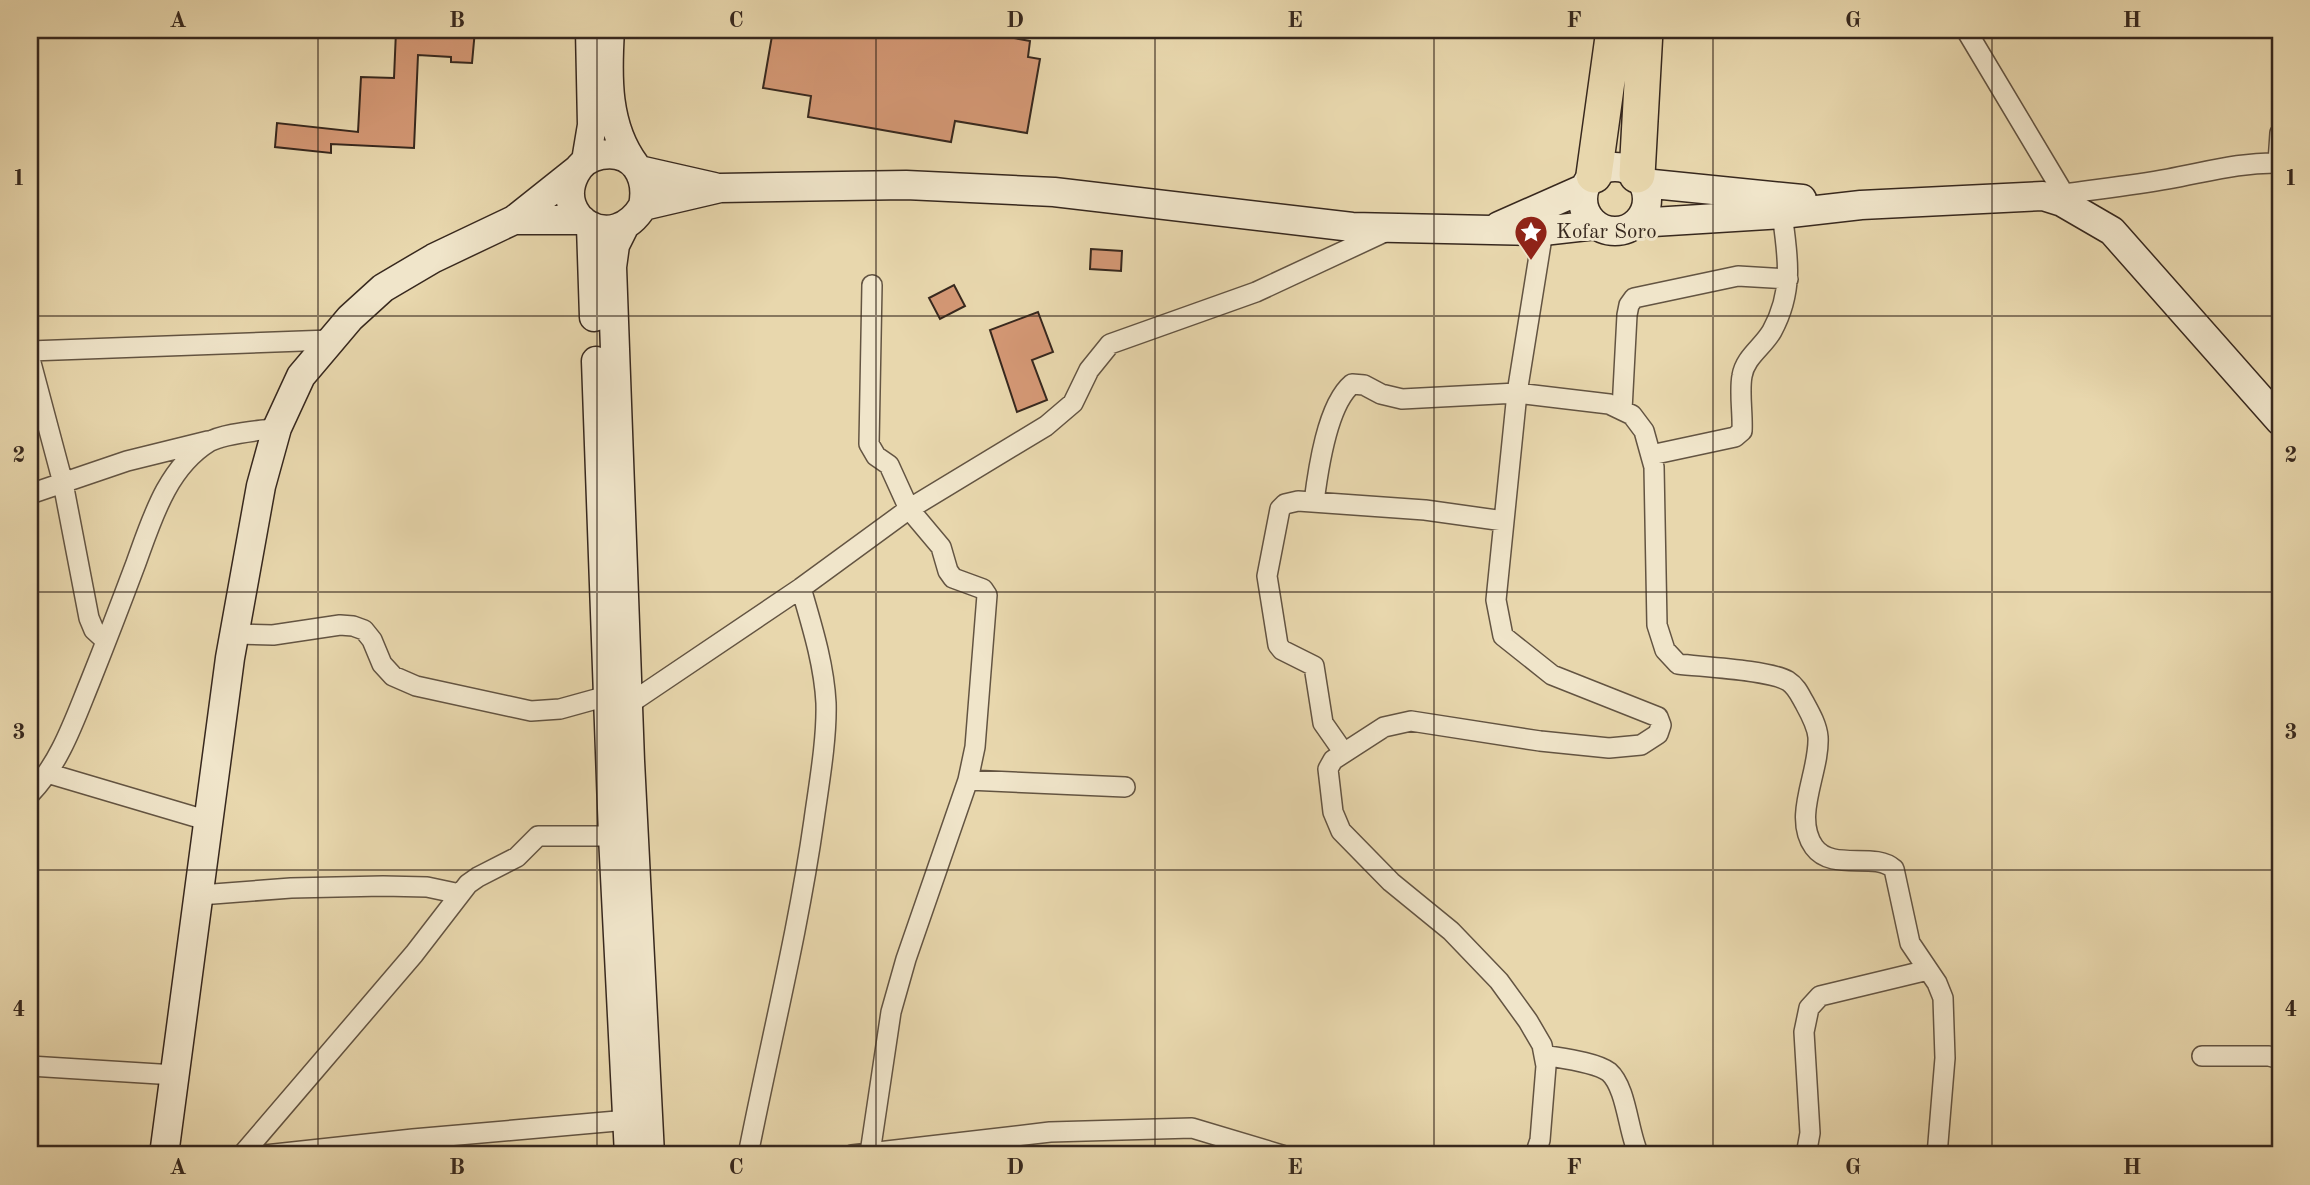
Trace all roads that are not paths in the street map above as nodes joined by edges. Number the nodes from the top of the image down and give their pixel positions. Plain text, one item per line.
1 (590, 30) edge
2 (610, 30) edge
3 (1614, 30) edge
4 (1644, 30) edge
5 (1966, 30) edge
6 (2280, 133) edge
7 (2279, 163) edge
8 (582, 165) junction
9 (637, 168) junction
10 (1640, 179) junction
11 (1589, 182) junction
12 (720, 188) junction
13 (2054, 195) junction
14 (1861, 205) junction
15 (643, 206) junction
16 (1782, 214) junction
17 (514, 220) junction
18 (586, 223) junction
19 (1637, 223) junction
20 (1596, 225) junction
21 (624, 227) junction
22 (1393, 228) junction
23 (1493, 229) junction
24 (1543, 231) junction
25 (1788, 279) junction
26 (872, 285) dead end
27 (330, 340) junction
28 (30, 351) edge
29 (30, 359) edge
30 (1517, 393) junction
31 (1622, 411) junction
32 (2280, 421) edge
33 (277, 428) junction
34 (212, 440) junction
35 (1651, 455) junction
36 (63, 483) junction
37 (30, 494) edge
38 (1314, 502) junction
39 (909, 509) junction
40 (1504, 521) junction
41 (802, 589) junction
42 (234, 634) junction
43 (106, 641) junction
44 (618, 700) junction
45 (1344, 752) junction
46 (47, 773) junction
47 (968, 780) junction
48 (1125, 787) dead end
49 (30, 794) edge
50 (209, 821) junction
51 (612, 836) junction
52 (460, 894) junction
53 (200, 895) junction
54 (1928, 970) junction
55 (1544, 1055) junction
56 (2202, 1056) dead end
57 (2280, 1059) edge
58 (30, 1066) edge
59 (175, 1075) junction
60 (628, 1120) junction
61 (414, 1147) edge
62 (997, 1147) edge
63 (861, 1154) edge
64 (164, 1155) edge
65 (242, 1155) edge
66 (265, 1155) edge
67 (629, 1155) edge
68 (650, 1155) edge
69 (748, 1155) edge
70 (1282, 1155) edge
71 (1535, 1155) edge
72 (1639, 1155) edge
73 (1806, 1155) edge
74 (1937, 1155) edge

1 - 8 main road
2 - 9 main road
3 - 11 highway
4 - 10 highway
5 - 13 street
6 - 7 street
7 - 13 street
8 - 9 main road
8 - 17 main road
8 - 18 main road
9 - 12 main road
9 - 15 main road
10 - 11 main road
10 - 14 main road
10 - 19 main road
11 - 20 main road
11 - 23 main road
12 - 15 main road
12 - 22 main road
13 - 14 main road
13 - 32 main road
14 - 16 main road
15 - 21 main road
16 - 19 main road
16 - 25 street
17 - 18 main road
17 - 27 main road
18 - 21 main road
18 - 44 main road
19 - 20 main road
20 - 24 main road
21 - 44 main road
22 - 23 main road
22 - 39 street
23 - 24 main road
24 - 30 street
25 - 31 street
25 - 35 street
26 - 39 street
27 - 28 street
27 - 33 main road
29 - 36 street
30 - 31 street
30 - 38 street
30 - 40 street
31 - 35 street
33 - 34 street
33 - 42 main road
34 - 36 street
34 - 43 street
35 - 54 street
36 - 37 street
36 - 43 street
38 - 40 street
38 - 45 street
39 - 41 street
39 - 47 street
40 - 45 street
41 - 44 street
41 - 69 street
42 - 44 street
42 - 50 main road
43 - 46 street
44 - 51 main road
44 - 68 main road
45 - 55 street
46 - 49 street
46 - 50 street
47 - 48 street
47 - 63 street
50 - 53 main road
51 - 52 street
51 - 60 main road
52 - 53 street
52 - 65 street
53 - 59 main road
54 - 73 street
54 - 74 street
55 - 71 street
55 - 72 street
56 - 57 street
58 - 59 street
59 - 64 main road
60 - 61 street
60 - 67 main road
61 - 66 street
62 - 63 street
62 - 70 street

